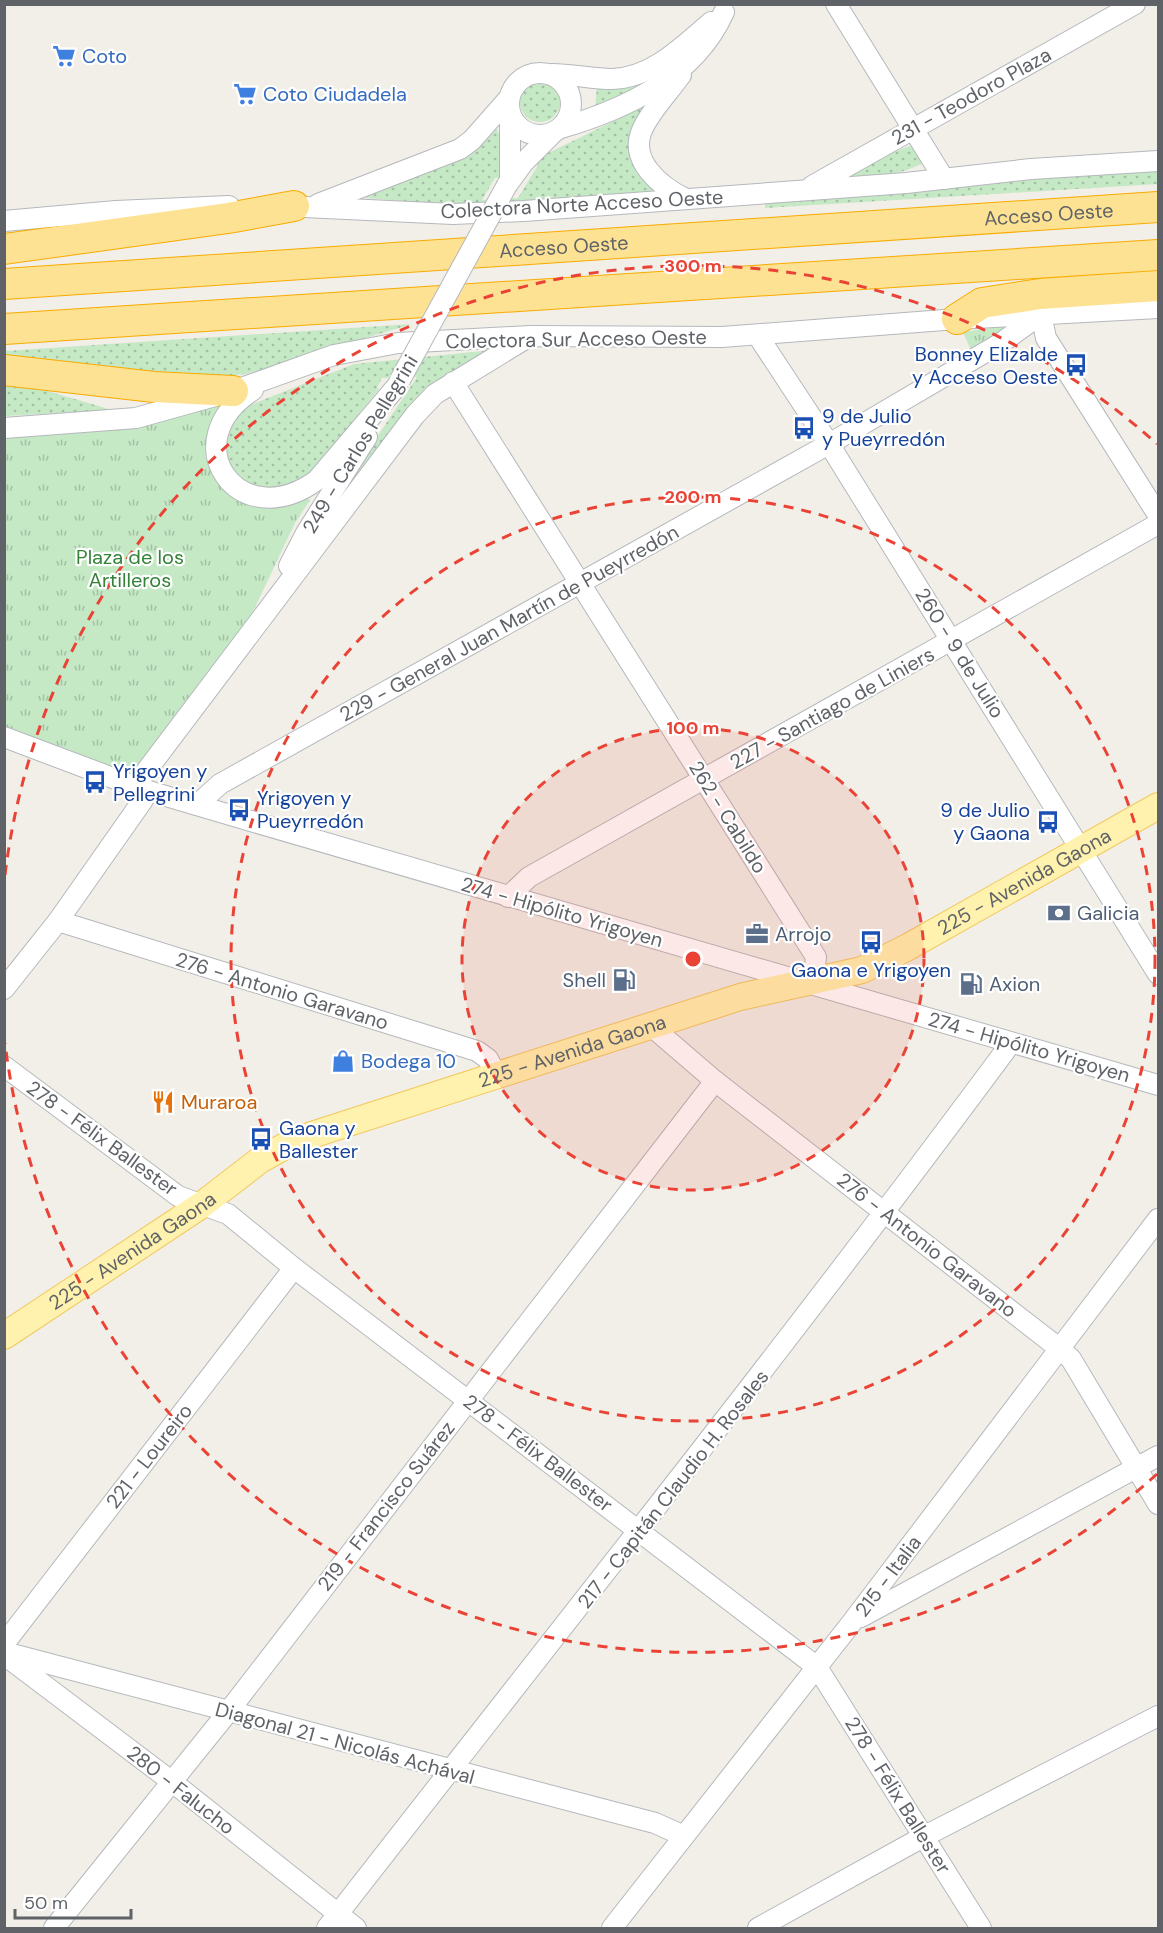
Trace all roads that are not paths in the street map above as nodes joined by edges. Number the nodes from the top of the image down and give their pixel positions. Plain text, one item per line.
1 (836, 4) edge
2 (1135, 4) edge
3 (727, 8) edge
4 (689, 63) junction
5 (552, 74) junction
6 (509, 107) junction
7 (913, 128) junction
8 (557, 130) junction
9 (1158, 162) edge
10 (944, 179) junction
11 (508, 182) junction
12 (807, 189) junction
13 (686, 199) junction
14 (302, 206) junction
15 (1158, 207) edge
16 (4, 221) edge
17 (4, 249) edge
18 (1158, 255) edge
19 (4, 284) edge
20 (1158, 286) edge
21 (1158, 308) edge
22 (1041, 315) junction
23 (957, 319) junction
24 (4, 329) edge
25 (530, 336) junction
26 (758, 336) junction
27 (4, 370) edge
28 (274, 376) junction
29 (453, 382) junction
30 (398, 383) junction
31 (233, 391) junction
32 (4, 428) edge
33 (829, 444) junction
34 (1158, 515) edge
35 (1158, 524) edge
36 (580, 583) junction
37 (264, 614) junction
38 (952, 641) junction
39 (4, 737) edge
40 (705, 779) junction
41 (142, 789) junction
42 (197, 805) junction
43 (1158, 806) edge
44 (1083, 850) junction
45 (508, 897) junction
46 (58, 921) junction
47 (1158, 974) edge
48 (813, 982) junction
49 (4, 989) edge
50 (651, 1026) junction
51 (1011, 1043) junction
52 (4, 1066) edge
53 (496, 1074) junction
54 (715, 1081) junction
55 (1158, 1085) edge
56 (203, 1204) junction
57 (886, 1212) junction
58 (1158, 1219) edge
59 (294, 1268) junction
60 (4, 1336) edge
61 (1060, 1349) junction
62 (468, 1400) junction
63 (1158, 1456) edge
64 (1136, 1468) junction
65 (1158, 1504) edge
66 (641, 1531) junction
67 (853, 1621) junction
68 (4, 1644) edge
69 (4, 1654) edge
70 (817, 1667) junction
71 (228, 1712) junction
72 (1158, 1716) edge
73 (452, 1771) junction
74 (171, 1781) junction
75 (684, 1836) junction
76 (923, 1837) junction
77 (332, 1922) edge
78 (54, 1929) edge
79 (356, 1929) edge
80 (612, 1929) edge
81 (758, 1929) edge
82 (981, 1929) edge

1 - 7 street
2 - 7 street, 231 - Teodoro Plaza
3 - 4 street, 249 - Carlos Pellegrini
3 - 5 street, 249 - Carlos Pellegrini
4 - 8 street, 249 - Carlos Pellegrini
4 - 13 street
5 - 6 street
5 - 8 street
6 - 8 street
6 - 11 street, 249 - Carlos Pellegrini
6 - 14 street
7 - 10 street
7 - 12 street, 231 - Teodoro Plaza
8 - 11 street, 249 - Carlos Pellegrini
9 - 10 street, Colectora Norte Acceso Oeste
10 - 12 street, Colectora Norte Acceso Oeste
11 - 30 street, 249 - Carlos Pellegrini, bridge
12 - 13 street, Colectora Norte Acceso Oeste
13 - 14 street, Colectora Norte Acceso Oeste
14 - 16 street, Colectora Norte Acceso Oeste
14 - 17 highway
15 - 19 highway, Acceso Oeste
18 - 24 highway
20 - 23 highway
21 - 22 street, Colectora Sur Acceso Oeste
22 - 23 street, Colectora Sur Acceso Oeste
22 - 33 street, 229 - General Juan Martín de Pueyrredón
22 - 34 street
23 - 26 street, Colectora Sur Acceso Oeste
25 - 26 street, Colectora Sur Acceso Oeste
25 - 28 street, Colectora Sur Acceso Oeste
25 - 29 street
26 - 33 street, 260 - 9 de Julio
27 - 31 highway
28 - 30 street
28 - 31 street, Colectora Sur Acceso Oeste
29 - 36 street, 262 - Cabildo
29 - 37 street, 249 - Carlos Pellegrini
30 - 37 street, 249 - Carlos Pellegrini
31 - 32 street, Colectora Sur Acceso Oeste
33 - 36 street, 229 - General Juan Martín de Pueyrredón
33 - 38 street, 260 - 9 de Julio
35 - 38 street, 227 - Santiago de Liniers
36 - 40 street, 262 - Cabildo
36 - 42 street, 229 - General Juan Martín de Pueyrredón
37 - 41 street, 249 - Carlos Pellegrini
38 - 40 street, 227 - Santiago de Liniers
38 - 44 street, 260 - 9 de Julio
39 - 41 street, 274 - Hipólito Yrigoyen
40 - 45 street, 227 - Santiago de Liniers
40 - 48 street, 262 - Cabildo
41 - 42 street, 274 - Hipólito Yrigoyen
41 - 46 street, 249 - Carlos Pellegrini
42 - 45 street, 274 - Hipólito Yrigoyen
43 - 44 main road, 225 - Avenida Gaona
44 - 47 street, 260 - 9 de Julio
44 - 48 main road, 225 - Avenida Gaona
45 - 48 street, 274 - Hipólito Yrigoyen
46 - 49 street, 249 - Carlos Pellegrini
46 - 53 street, 276 - Antonio Garavano
48 - 50 main road, 225 - Avenida Gaona
48 - 51 street, 274 - Hipólito Yrigoyen
50 - 53 main road, 225 - Avenida Gaona
50 - 54 street, 276 - Antonio Garavano
51 - 55 street, 274 - Hipólito Yrigoyen
51 - 57 street, 217 - Capitán Claudio H. Rosales
52 - 56 street, 278 - Félix Ballester
53 - 56 main road, 225 - Avenida Gaona
54 - 57 street, 276 - Antonio Garavano
54 - 62 street, 219 - Francisco Suárez
56 - 59 street, 278 - Félix Ballester
56 - 60 main road, 225 - Avenida Gaona
57 - 61 street, 276 - Antonio Garavano
57 - 66 street, 217 - Capitán Claudio H. Rosales
58 - 61 street, 215 - Italia
59 - 62 street, 278 - Félix Ballester
59 - 68 street, 221 - Loureiro
61 - 64 street, 276 - Antonio Garavano
61 - 67 street, 215 - Italia
62 - 66 street, 278 - Félix Ballester
62 - 71 street, 219 - Francisco Suárez
63 - 64 street
64 - 65 street, 276 - Antonio Garavano
64 - 67 street
66 - 70 street, 278 - Félix Ballester
66 - 73 street, 217 - Capitán Claudio H. Rosales
67 - 70 street, 215 - Italia
69 - 71 street, Diagonal 21 - Nicolás Achával
69 - 74 street, 280 - Falucho
70 - 75 street, 215 - Italia
70 - 76 street, 278 - Félix Ballester
71 - 73 street, Diagonal 21 - Nicolás Achával
71 - 74 street, 219 - Francisco Suárez
72 - 76 street
73 - 75 street, Diagonal 21 - Nicolás Achával
73 - 77 street, 217 - Capitán Claudio H. Rosales
74 - 77 street, 280 - Falucho
74 - 78 street, 219 - Francisco Suárez
75 - 80 street, 215 - Italia
76 - 81 street
76 - 82 street, 278 - Félix Ballester
77 - 79 street, 280 - Falucho

